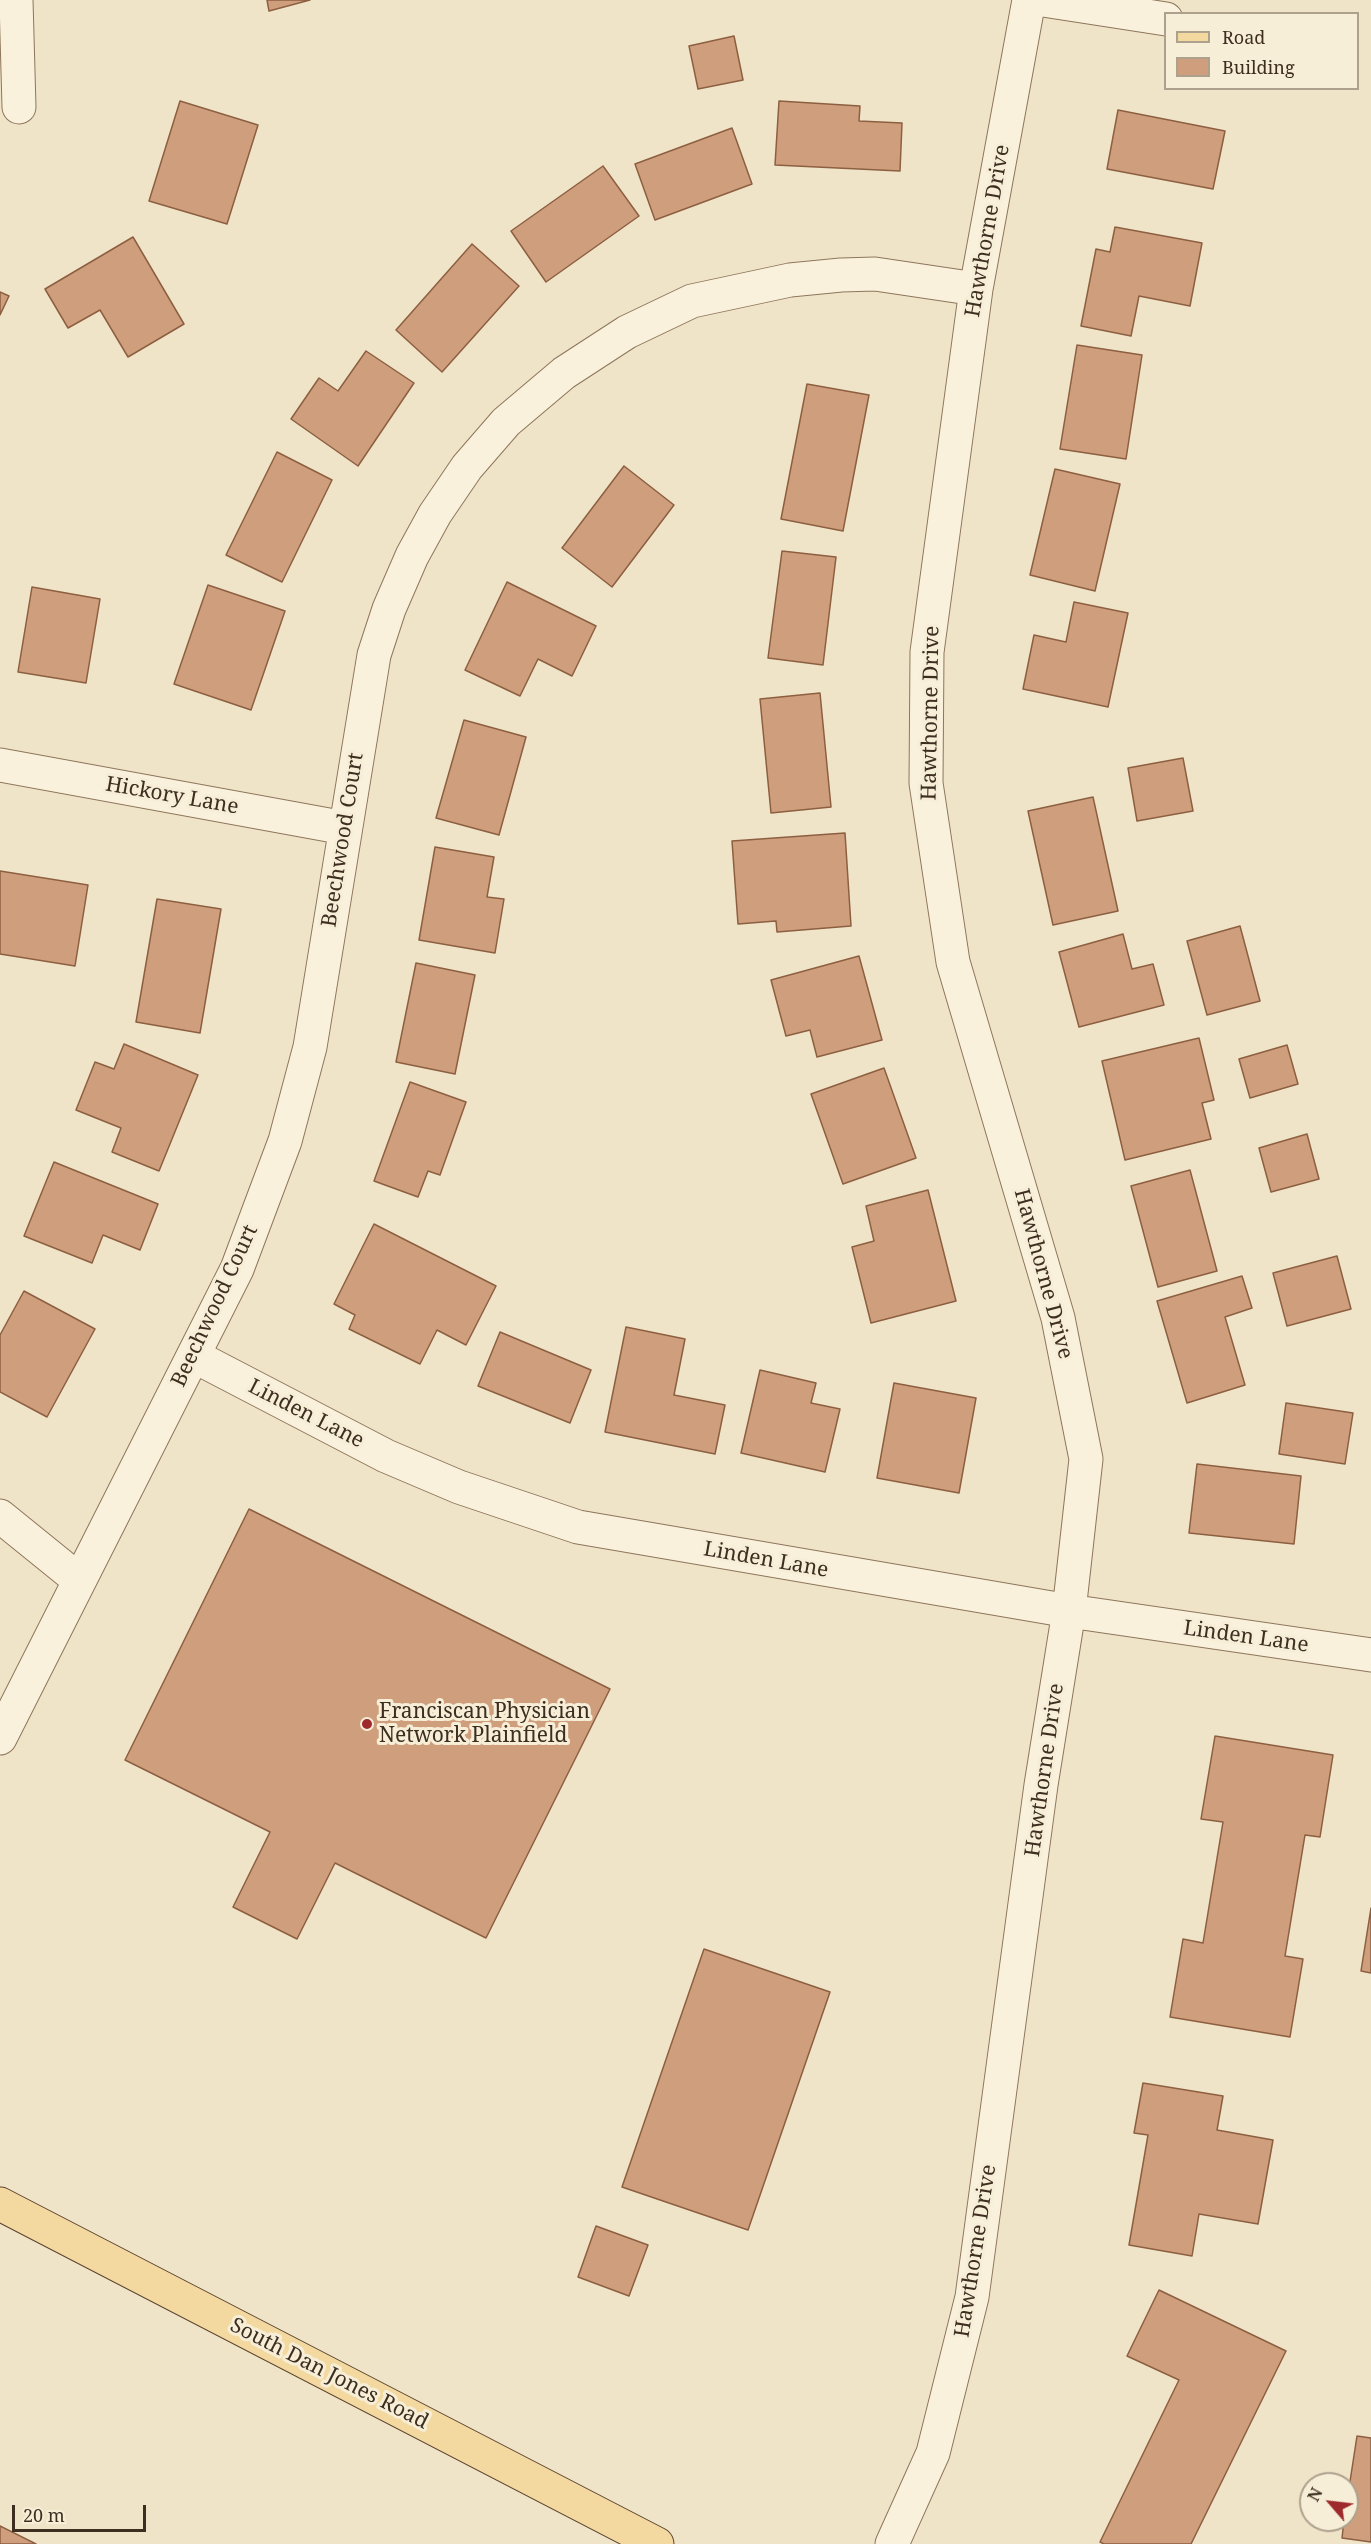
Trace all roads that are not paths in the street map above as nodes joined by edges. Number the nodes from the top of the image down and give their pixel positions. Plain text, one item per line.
1 (16, 0) edge
2 (1029, 0) edge
3 (1043, 0) edge
4 (1164, 19) edge
5 (19, 107) dead end
6 (976, 289) junction
7 (0, 765) edge
8 (345, 828) junction
9 (194, 1356) junction
10 (0, 1516) edge
11 (79, 1580) junction
12 (1069, 1611) junction
13 (1371, 1655) edge
14 (0, 1738) edge
15 (0, 2204) edge
16 (657, 2544) edge
17 (892, 2544) edge

1 - 5 street
2 - 6 street, Hawthorne Drive
3 - 4 street
6 - 8 street, Beechwood Court
6 - 12 street, Hawthorne Drive
7 - 8 street, Hickory Lane
8 - 9 street, Beechwood Court
9 - 11 street, Beechwood Court
9 - 12 street, Linden Lane
10 - 11 street
11 - 14 street, Beechwood Court
12 - 13 street, Linden Lane
12 - 17 street, Hawthorne Drive
15 - 16 main road, South Dan Jones Road

